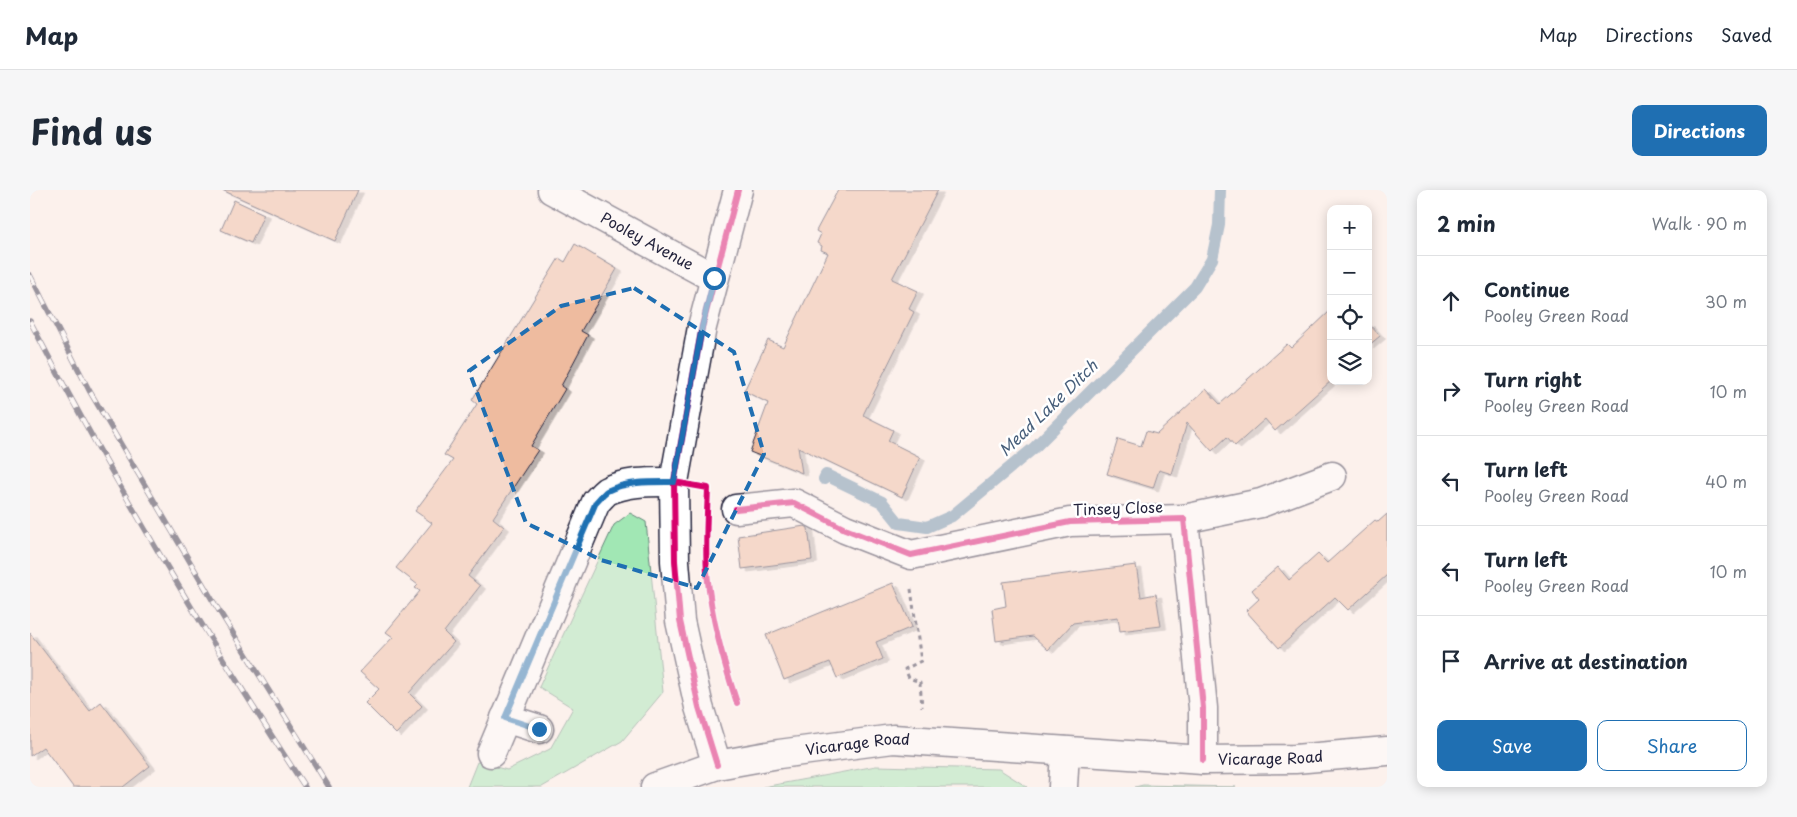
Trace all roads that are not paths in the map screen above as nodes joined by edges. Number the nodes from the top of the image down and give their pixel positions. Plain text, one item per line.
1 (552, 190) edge
2 (738, 190) edge
3 (714, 278) junction
4 (1332, 476) dead end
5 (674, 482) junction
6 (736, 509) dead end
7 (1184, 519) junction
8 (505, 718) junction
9 (539, 729) dead end
10 (1065, 751) junction
11 (1387, 751) edge
12 (491, 753) dead end
13 (1203, 760) junction
14 (717, 765) junction
15 (655, 787) edge
16 (1063, 787) edge

1 - 3 street, Pooley Avenue
2 - 3 street
3 - 5 street
4 - 7 street, Tinsey Close
5 - 8 street
5 - 14 street
6 - 7 street, Tinsey Close
7 - 13 street, Tinsey Close
8 - 9 street
8 - 12 street
10 - 13 street, Vicarage Road
10 - 14 street, Vicarage Road
10 - 16 street
11 - 13 street, Vicarage Road
14 - 15 street, Vicarage Road

